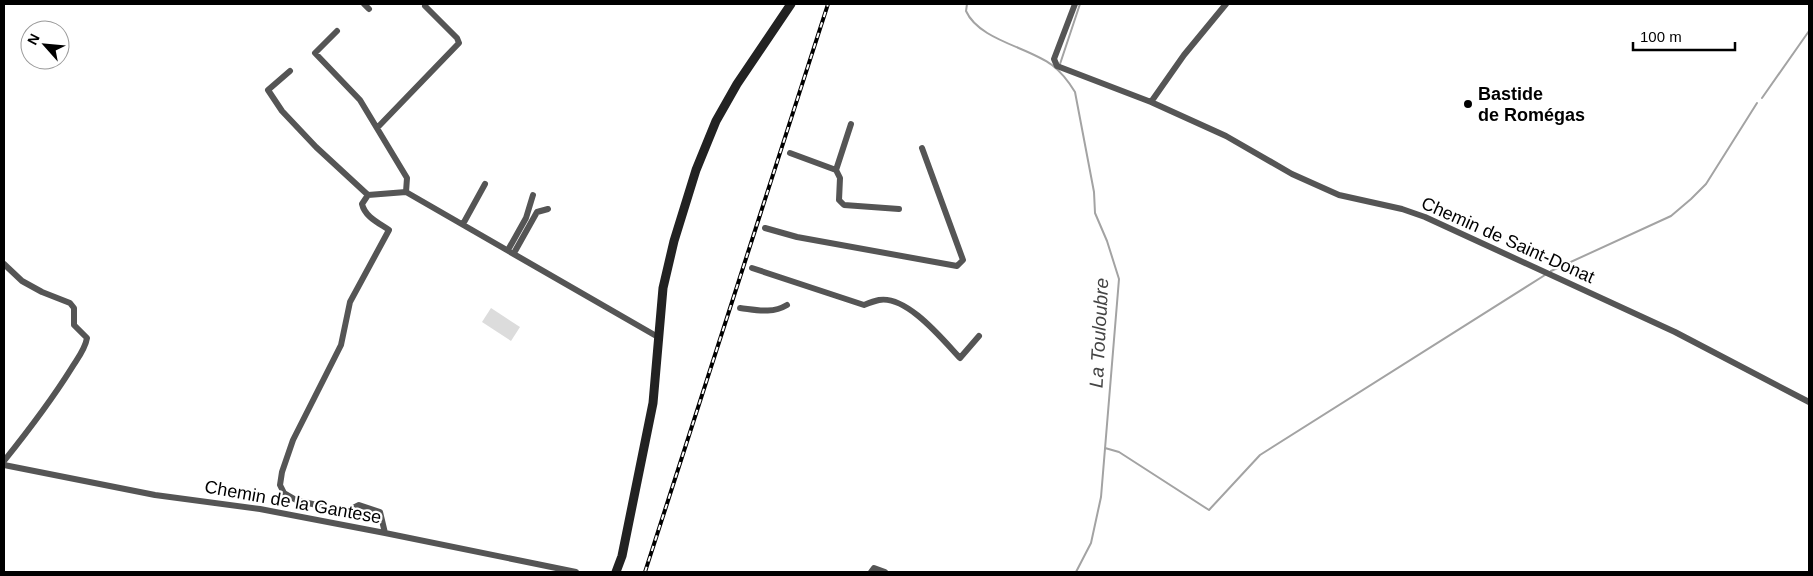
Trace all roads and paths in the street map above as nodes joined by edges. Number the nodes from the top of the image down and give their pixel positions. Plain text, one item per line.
1 (364, 4) edge
2 (791, 4) edge
3 (1075, 4) edge
4 (1226, 4) edge
5 (425, 6) dead end
6 (369, 9) dead end
7 (336, 31) dead end
8 (290, 71) dead end
9 (1151, 102) junction
10 (851, 124) dead end
11 (377, 128) junction
12 (922, 148) dead end
13 (790, 152) dead end
14 (836, 170) junction
15 (485, 184) dead end
16 (406, 192) junction
17 (368, 195) junction
18 (533, 195) dead end
19 (548, 209) dead end
20 (899, 209) dead end
21 (462, 224) junction
22 (765, 228) dead end
23 (511, 252) junction
24 (4, 264) edge
25 (752, 268) dead end
26 (787, 304) dead end
27 (740, 308) dead end
28 (980, 336) dead end
29 (658, 337) junction
30 (1809, 402) edge
31 (4, 461) edge
32 (4, 465) edge
33 (385, 533) junction
34 (576, 572) edge
35 (616, 572) edge
36 (871, 572) edge
37 (885, 572) edge

1 - 6 street
2 - 29 main road
3 - 9 street, Chemin de Saint-Donat
4 - 9 street
5 - 11 street
7 - 11 street
8 - 17 street
9 - 30 street, Chemin de Saint-Donat
10 - 14 street
11 - 16 street
12 - 22 street
13 - 14 street
14 - 20 street
15 - 21 street
16 - 17 street
16 - 21 street
17 - 33 street
18 - 23 street
19 - 23 street
21 - 23 street
23 - 29 street
24 - 31 street
25 - 28 street
26 - 27 street
29 - 35 main road
32 - 33 street, Chemin de la Gantese
33 - 34 street, Chemin de la Gantese
36 - 37 street

